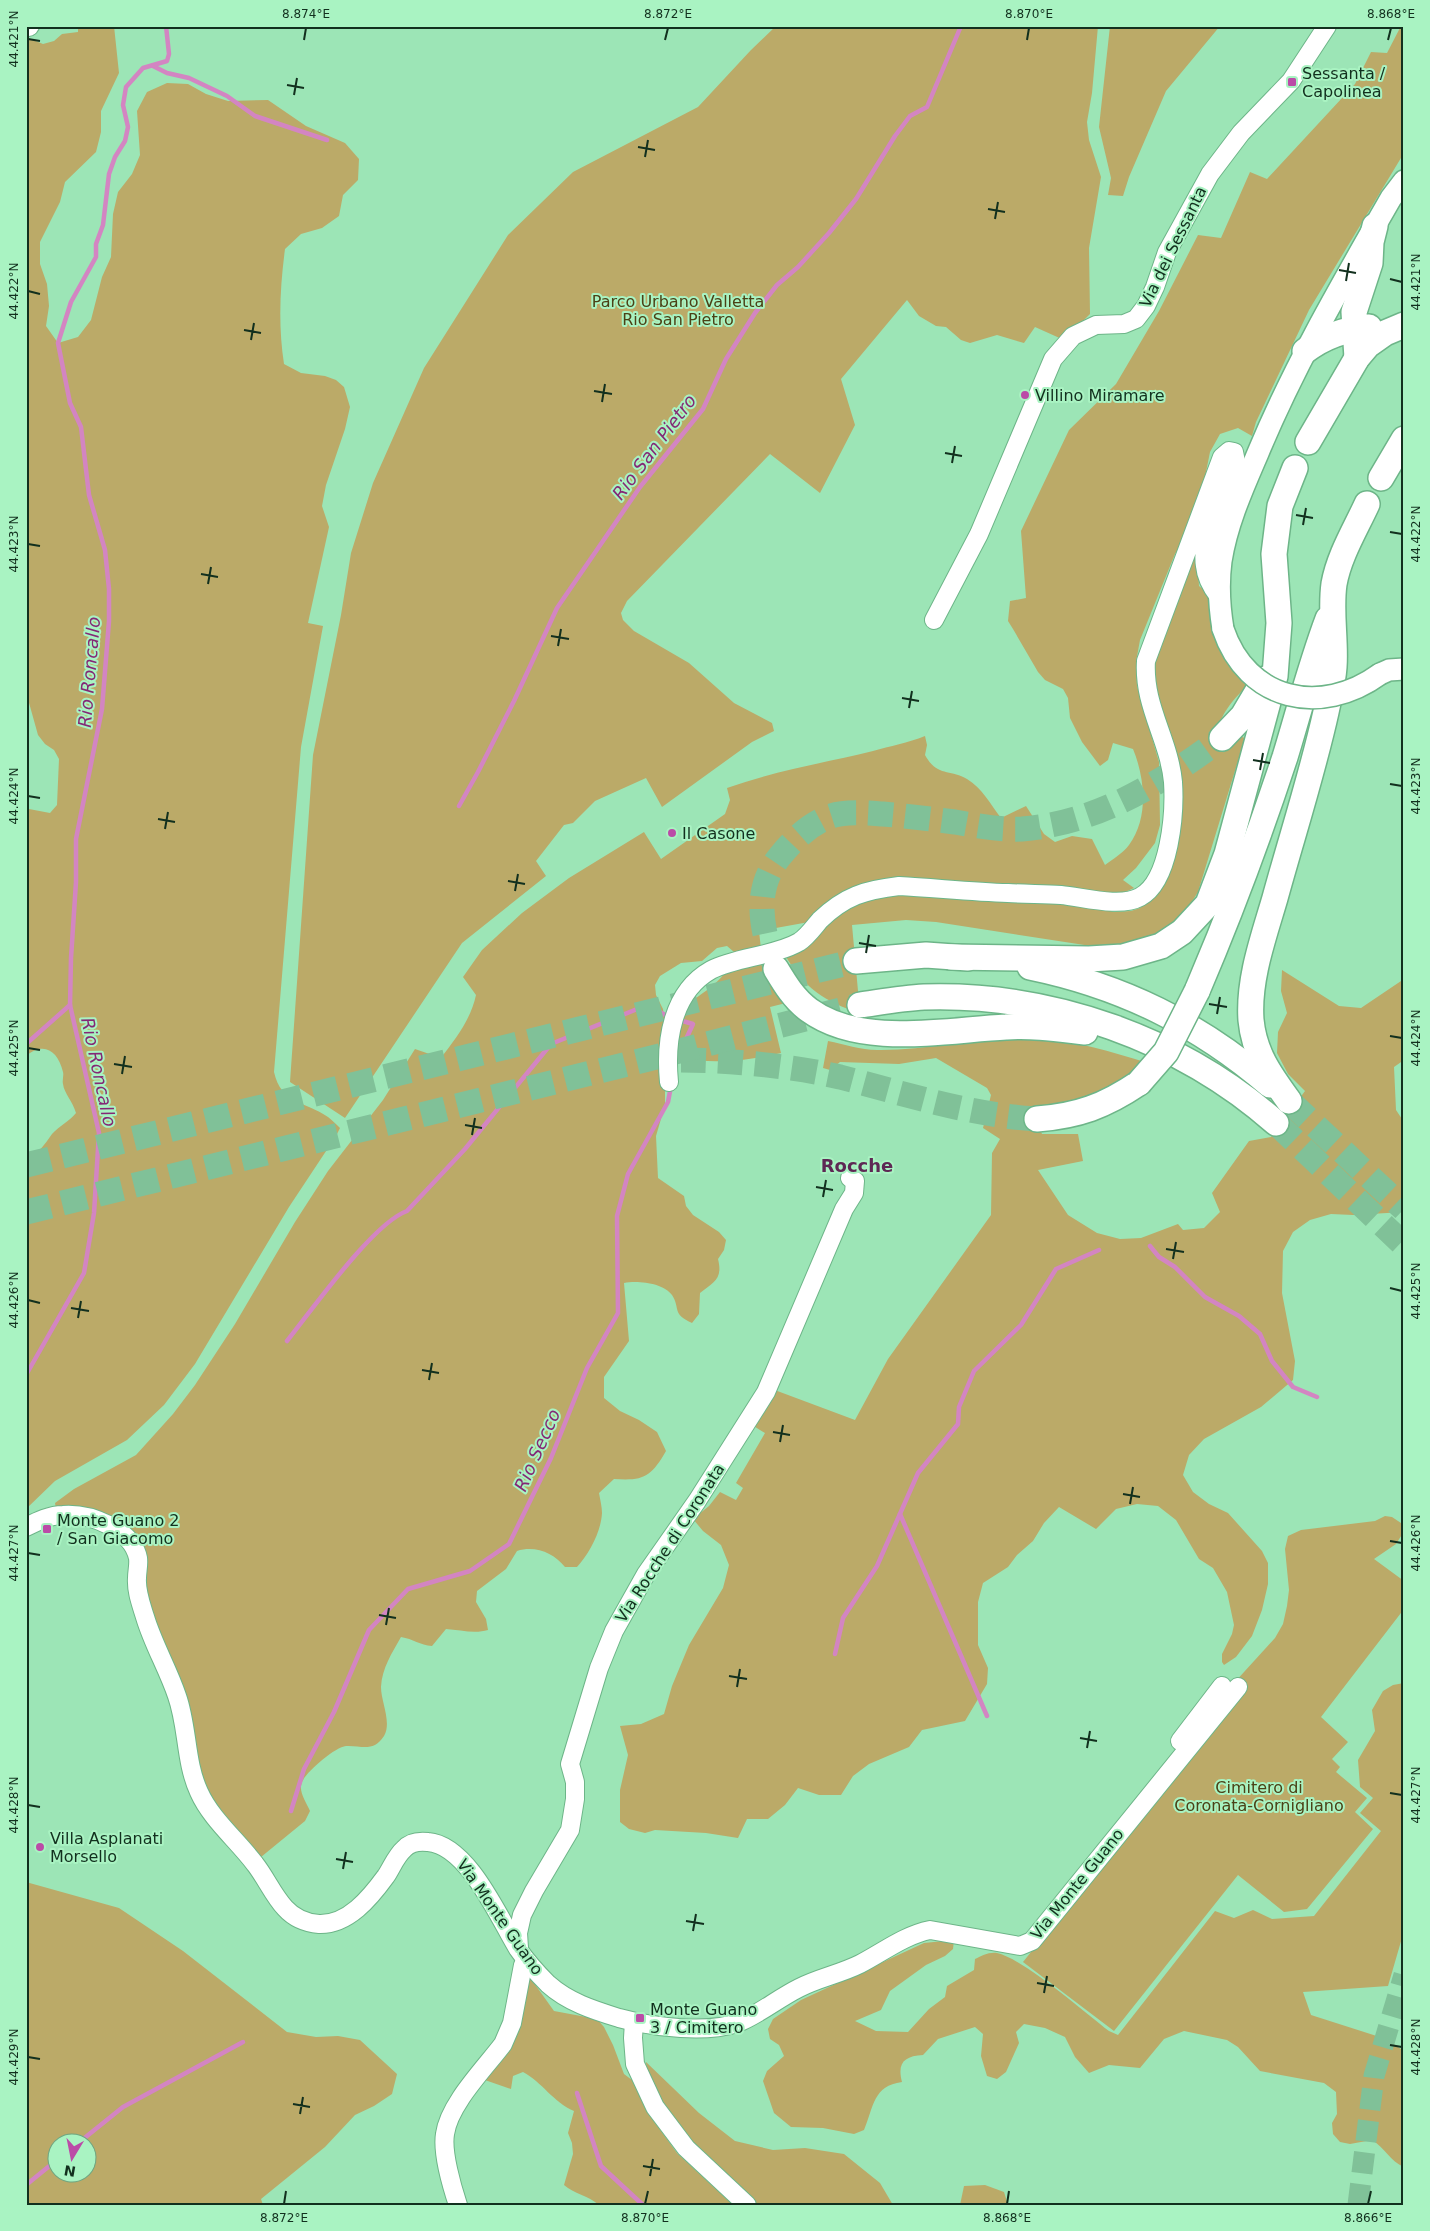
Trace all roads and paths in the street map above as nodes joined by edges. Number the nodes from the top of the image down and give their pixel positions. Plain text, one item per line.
1 (1327, 26) edge
2 (1404, 181) edge
3 (1375, 226) junction
4 (1404, 324) edge
5 (1354, 329) junction
6 (1304, 351) junction
7 (1357, 358) junction
8 (1404, 439) edge
9 (1308, 442) dead end
10 (1295, 468) dead end
11 (1380, 478) dead end
12 (1367, 504) dead end
13 (1218, 597) junction
14 (1333, 608) junction
15 (934, 620) dead end
16 (1278, 652) junction
17 (1404, 655) edge
18 (1404, 665) edge
19 (1404, 669) edge
20 (1222, 738) tunnel mouth
21 (951, 956) junction
22 (856, 961) tunnel mouth
23 (776, 969) tunnel mouth
24 (860, 1005) tunnel mouth
25 (1148, 1041) junction
26 (669, 1082) dead end
27 (1037, 1119) tunnel mouth
28 (1276, 1123) tunnel mouth
29 (850, 1178) dead end
30 (26, 1527) edge
31 (1230, 1686) dead end
32 (523, 1956) junction
33 (634, 2022) junction
34 (458, 2205) edge
35 (747, 2205) edge

1 - 15 street, Via dei Sessanta
2 - 3 main road
3 - 5 highway
3 - 6 main road
4 - 5 highway
4 - 7 highway
5 - 6 highway
5 - 7 highway
6 - 13 main road
7 - 9 highway
8 - 11 highway
10 - 16 highway
12 - 14 highway
13 - 19 main road, bridge
13 - 26 street
14 - 21 highway
14 - 27 highway, bridge
16 - 20 highway
16 - 21 highway
17 - 18 main road
21 - 22 highway
23 - 25 highway
24 - 25 highway
25 - 28 highway
29 - 32 street, Via Rocche di Coronata
30 - 32 street, Via Monte Guano
31 - 33 street, Via Monte Guano
32 - 33 street, Via Monte Guano
32 - 34 street, Via Rocche di Coronata
33 - 35 street

